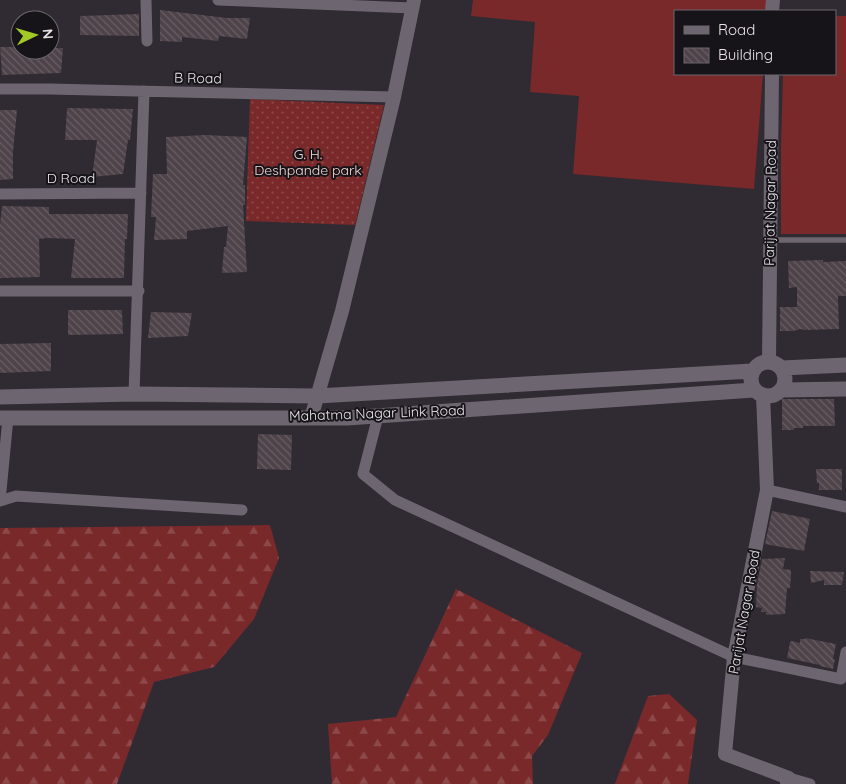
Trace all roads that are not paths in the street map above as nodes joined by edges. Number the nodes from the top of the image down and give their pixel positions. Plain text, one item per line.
1 (146, 0) edge
2 (218, 0) edge
3 (413, 4) edge
4 (146, 41) dead end
5 (772, 75) edge
6 (0, 89) edge
7 (144, 91) junction
8 (394, 97) junction
9 (141, 193) junction
10 (0, 194) edge
11 (770, 240) junction
12 (846, 240) edge
13 (0, 291) edge
14 (139, 292) junction
15 (776, 365) junction
16 (846, 365) edge
17 (752, 372) junction
18 (846, 389) edge
19 (781, 390) junction
20 (758, 393) junction
21 (134, 394) junction
22 (317, 396) junction
23 (0, 397) edge
24 (378, 416) junction
25 (4, 418) edge
26 (311, 418) junction
27 (767, 490) junction
28 (846, 508) edge
29 (242, 510) dead end
30 (846, 652) edge
31 (734, 657) junction
32 (788, 781) edge
33 (810, 784) edge

1 - 4 street
2 - 3 street
3 - 8 street
5 - 11 street, Parijat Nagar Road
6 - 7 street, B Road
7 - 8 street, B Road
7 - 9 street
8 - 22 street
9 - 10 street, D Road
9 - 14 street
11 - 12 lane
11 - 15 street, Parijat Nagar Road
13 - 14 street
14 - 21 street
15 - 16 main road
15 - 17 main road
15 - 19 main road
17 - 20 main road
17 - 22 main road, Mahatma Nagar Link Road
18 - 19 main road
19 - 20 main road
20 - 24 main road, Mahatma Nagar Link Road
20 - 27 street, Parijat Nagar Road
21 - 22 main road, Mahatma Nagar Link Road
21 - 23 main road, Mahatma Nagar Link Road
22 - 26 street
24 - 26 main road, Mahatma Nagar Link Road
24 - 31 street
25 - 26 main road, Mahatma Nagar Link Road
25 - 29 street
27 - 28 street
27 - 31 street, Parijat Nagar Road
30 - 31 street
31 - 32 street, Parijat Nagar Road
32 - 33 street

